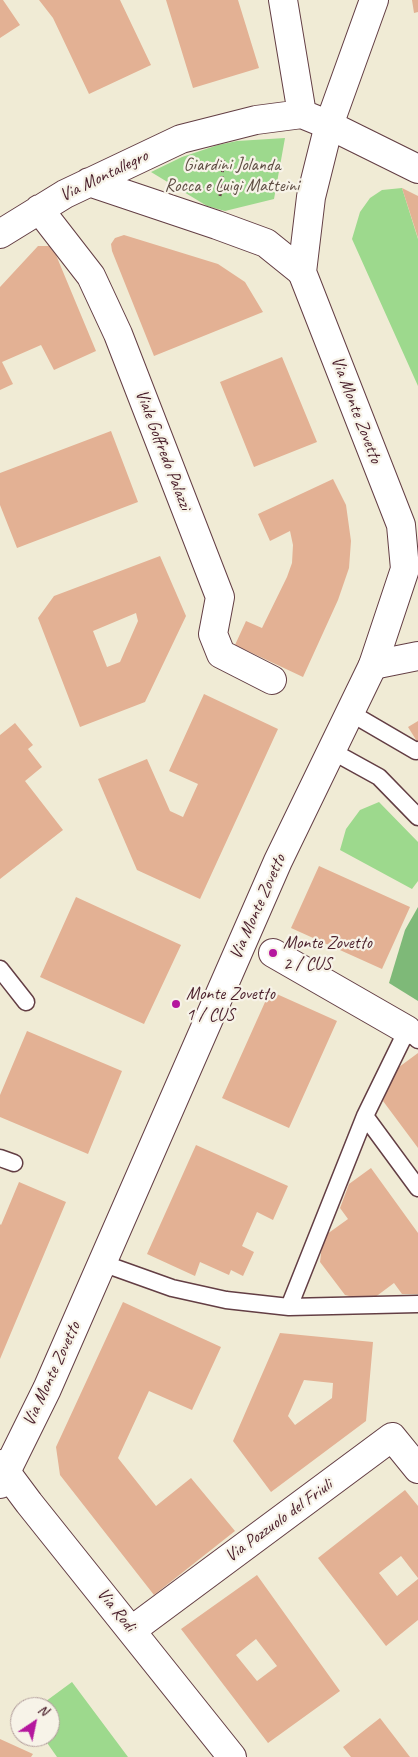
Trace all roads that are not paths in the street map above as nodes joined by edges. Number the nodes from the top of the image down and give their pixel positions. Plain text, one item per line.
1 (283, 0) edge
2 (374, 0) edge
3 (302, 114) junction
4 (329, 125) junction
5 (418, 169) edge
6 (89, 182) junction
7 (39, 209) junction
8 (0, 234) edge
9 (302, 272) junction
10 (411, 559) edge
11 (418, 656) edge
12 (373, 665) junction
13 (272, 680) dead end
14 (349, 712) junction
15 (330, 750) junction
16 (418, 750) edge
17 (418, 817) edge
18 (273, 953) dead end
19 (0, 969) edge
20 (26, 1002) dead end
21 (412, 1035) edge
22 (365, 1116) junction
23 (418, 1188) edge
24 (102, 1263) junction
25 (418, 1304) edge
26 (289, 1307) junction
27 (418, 1469) edge
28 (2, 1473) edge
29 (132, 1630) junction
30 (232, 1757) edge

1 - 3 street
2 - 4 street, Via Monte Zovetto
3 - 4 street, Via Montallegro
3 - 6 street, Via Montallegro
4 - 5 street, Via Montallegro
4 - 9 street, Via Monte Zovetto
6 - 7 street, Via Montallegro
6 - 9 street, Via Monte Zovetto
7 - 8 street, Via Montallegro
7 - 13 street, Viale Goffredo Palazzi
9 - 10 street, Via Monte Zovetto
10 - 12 street, Via Monte Zovetto
11 - 12 street
12 - 14 street, Via Monte Zovetto
14 - 15 street, Via Monte Zovetto
14 - 16 lane
15 - 17 lane
15 - 24 street, Via Monte Zovetto
18 - 21 street, Via Monte Zovetto
19 - 20 lane
21 - 22 lane, Via Monte Zovetto
22 - 23 lane
22 - 26 lane, Via Monte Zovetto
24 - 26 lane
24 - 28 street, Via Monte Zovetto
25 - 26 lane
27 - 29 street, Via Pozzuolo del Friuli
28 - 29 street, Via Rodi
29 - 30 street, Via Rodi

